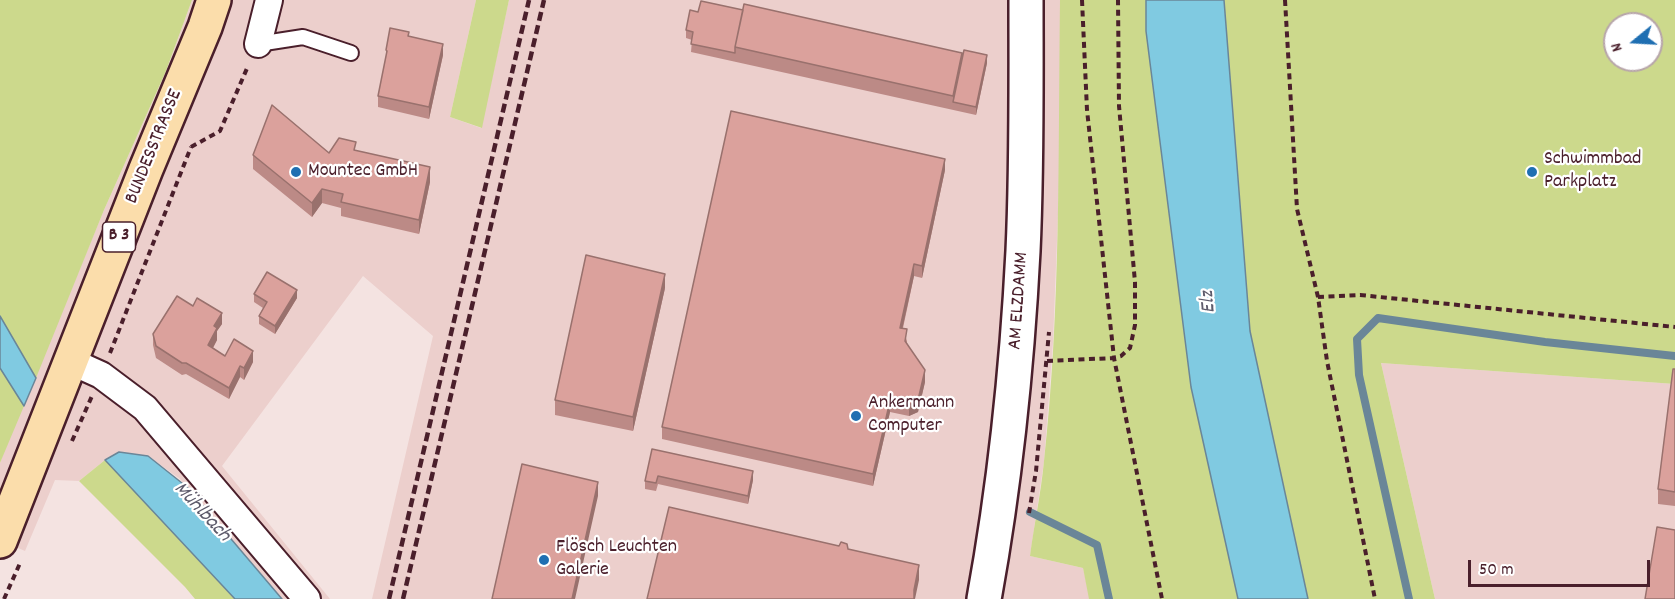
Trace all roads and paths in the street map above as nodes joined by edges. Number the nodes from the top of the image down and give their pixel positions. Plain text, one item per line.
1 (214, 0) edge
2 (269, 0) edge
3 (1026, 0) edge
4 (1082, 0) edge
5 (1118, 0) edge
6 (1285, 0) edge
7 (258, 44) junction
8 (351, 53) dead end
9 (1317, 297) junction
10 (1675, 327) edge
11 (1114, 358) junction
12 (1047, 360) dead end
13 (70, 361) junction
14 (101, 375) junction
15 (0, 541) edge
16 (307, 599) edge
17 (984, 599) edge
18 (1162, 599) edge
19 (1375, 599) edge

1 - 13 main road, BUNDESSTRASSE / B 3
2 - 7 street
3 - 17 street, AM ELZDAMM
4 - 11 path
5 - 11 path
6 - 9 path
7 - 8 lane
7 - 14 path
9 - 10 path
9 - 19 path
11 - 12 path
11 - 18 path
13 - 14 street
13 - 15 main road, B 3
14 - 16 street

